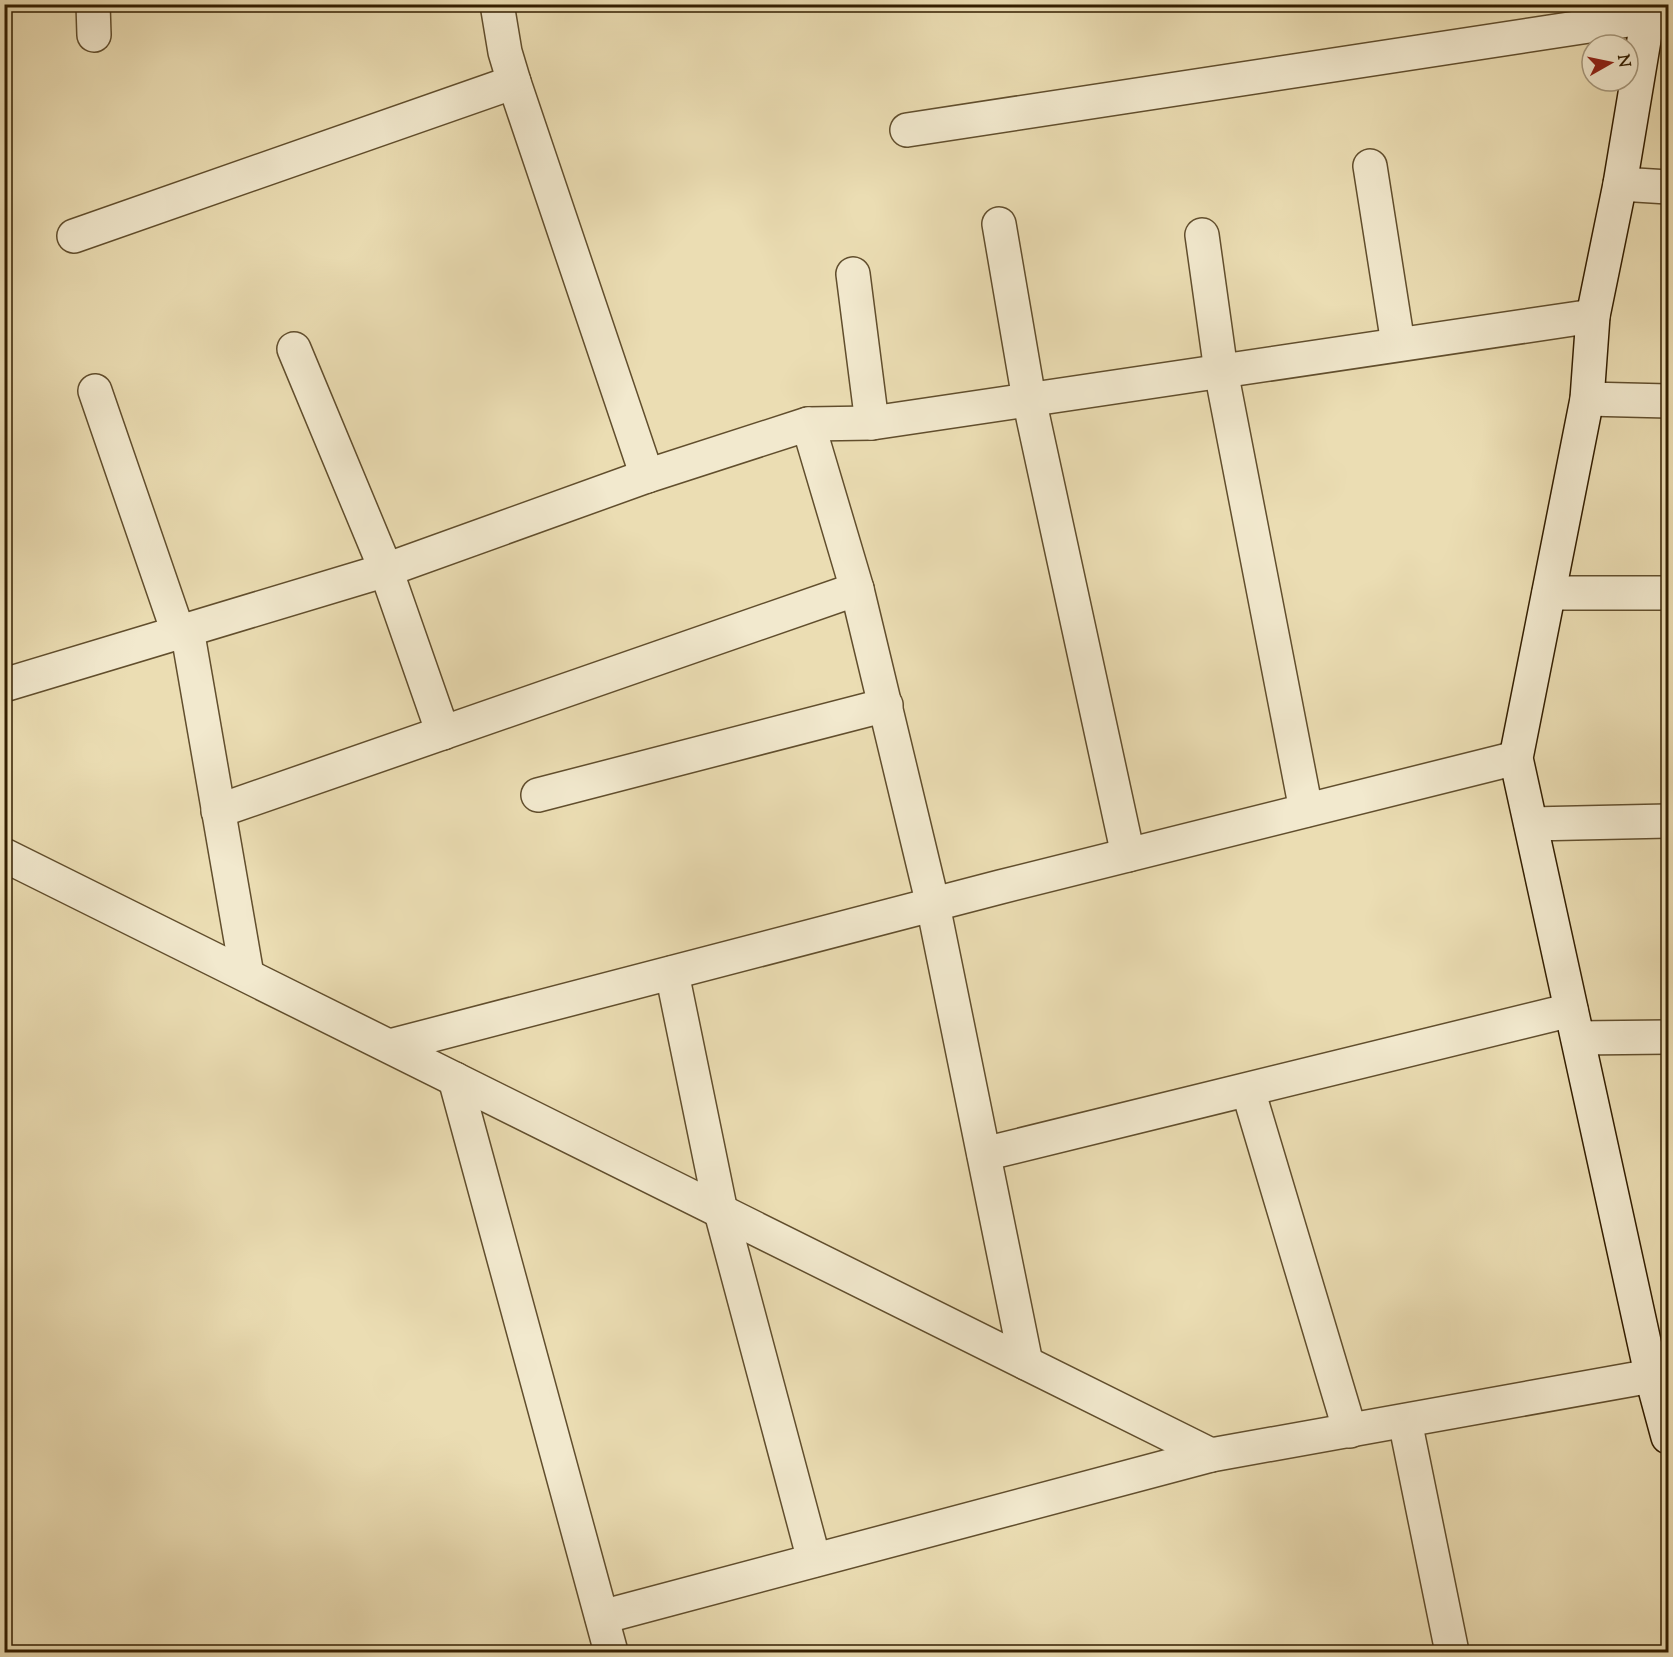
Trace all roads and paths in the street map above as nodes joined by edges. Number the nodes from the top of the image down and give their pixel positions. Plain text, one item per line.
1 (497, 4) edge
2 (1649, 10) edge
3 (514, 82) junction
4 (907, 130) dead end
5 (1370, 166) dead end
6 (1620, 184) junction
7 (1668, 187) edge
8 (999, 224) dead end
9 (1202, 235) dead end
10 (74, 236) dead end
11 (853, 274) dead end
12 (1593, 316) junction
13 (1398, 344) junction
14 (294, 349) dead end
15 (1221, 371) junction
16 (95, 391) dead end
17 (1029, 399) junction
18 (1587, 399) junction
19 (1668, 401) edge
20 (872, 423) junction
21 (808, 424) junction
22 (647, 476) junction
23 (386, 570) junction
24 (857, 589) junction
25 (1549, 592) junction
26 (1668, 593) edge
27 (182, 631) junction
28 (4, 685) edge
29 (886, 705) junction
30 (443, 733) junction
31 (1516, 758) junction
32 (538, 795) dead end
33 (1306, 810) junction
34 (218, 811) junction
35 (1668, 821) edge
36 (1531, 824) junction
37 (4, 855) edge
38 (1128, 855) junction
39 (933, 905) junction
40 (672, 973) junction
41 (247, 975) junction
42 (1574, 1024) junction
43 (1668, 1037) edge
44 (390, 1046) junction
45 (455, 1079) junction
46 (1248, 1090) junction
47 (984, 1154) junction
48 (722, 1212) junction
49 (1026, 1363) junction
50 (1660, 1375) edge
51 (1405, 1421) junction
52 (1350, 1431) junction
53 (1668, 1437) edge
54 (1211, 1455) junction
55 (814, 1560) junction
56 (603, 1617) junction
57 (611, 1653) edge
58 (1452, 1653) edge

1 - 3 street
2 - 4 street
2 - 6 street
3 - 10 street
3 - 22 street
5 - 13 street
6 - 7 street
6 - 12 street
8 - 17 street
9 - 15 street
11 - 20 street
12 - 13 street
12 - 18 street
13 - 15 street
14 - 23 street
15 - 17 street
15 - 33 street
16 - 27 street
17 - 20 street
17 - 38 street
18 - 19 street
18 - 25 street
20 - 21 street
21 - 22 street
21 - 24 street
22 - 23 street
23 - 27 street
23 - 30 street
24 - 29 street
24 - 30 street
25 - 26 street
25 - 31 street
27 - 28 street
27 - 34 street
29 - 32 street
29 - 39 street
30 - 34 street
31 - 33 street
31 - 36 street
33 - 38 street
34 - 41 street
35 - 36 street
36 - 42 street
37 - 41 street
38 - 39 street
39 - 40 street
39 - 47 street
40 - 44 street
40 - 48 street
41 - 44 street
42 - 43 street
42 - 46 street
42 - 50 street
44 - 45 street
45 - 48 street
45 - 56 street
46 - 47 street
46 - 52 street
47 - 49 street
48 - 49 street
48 - 55 street
49 - 54 street
50 - 51 street
50 - 53 street
51 - 52 street
51 - 58 street
52 - 54 street
54 - 55 street
55 - 56 street
56 - 57 street

